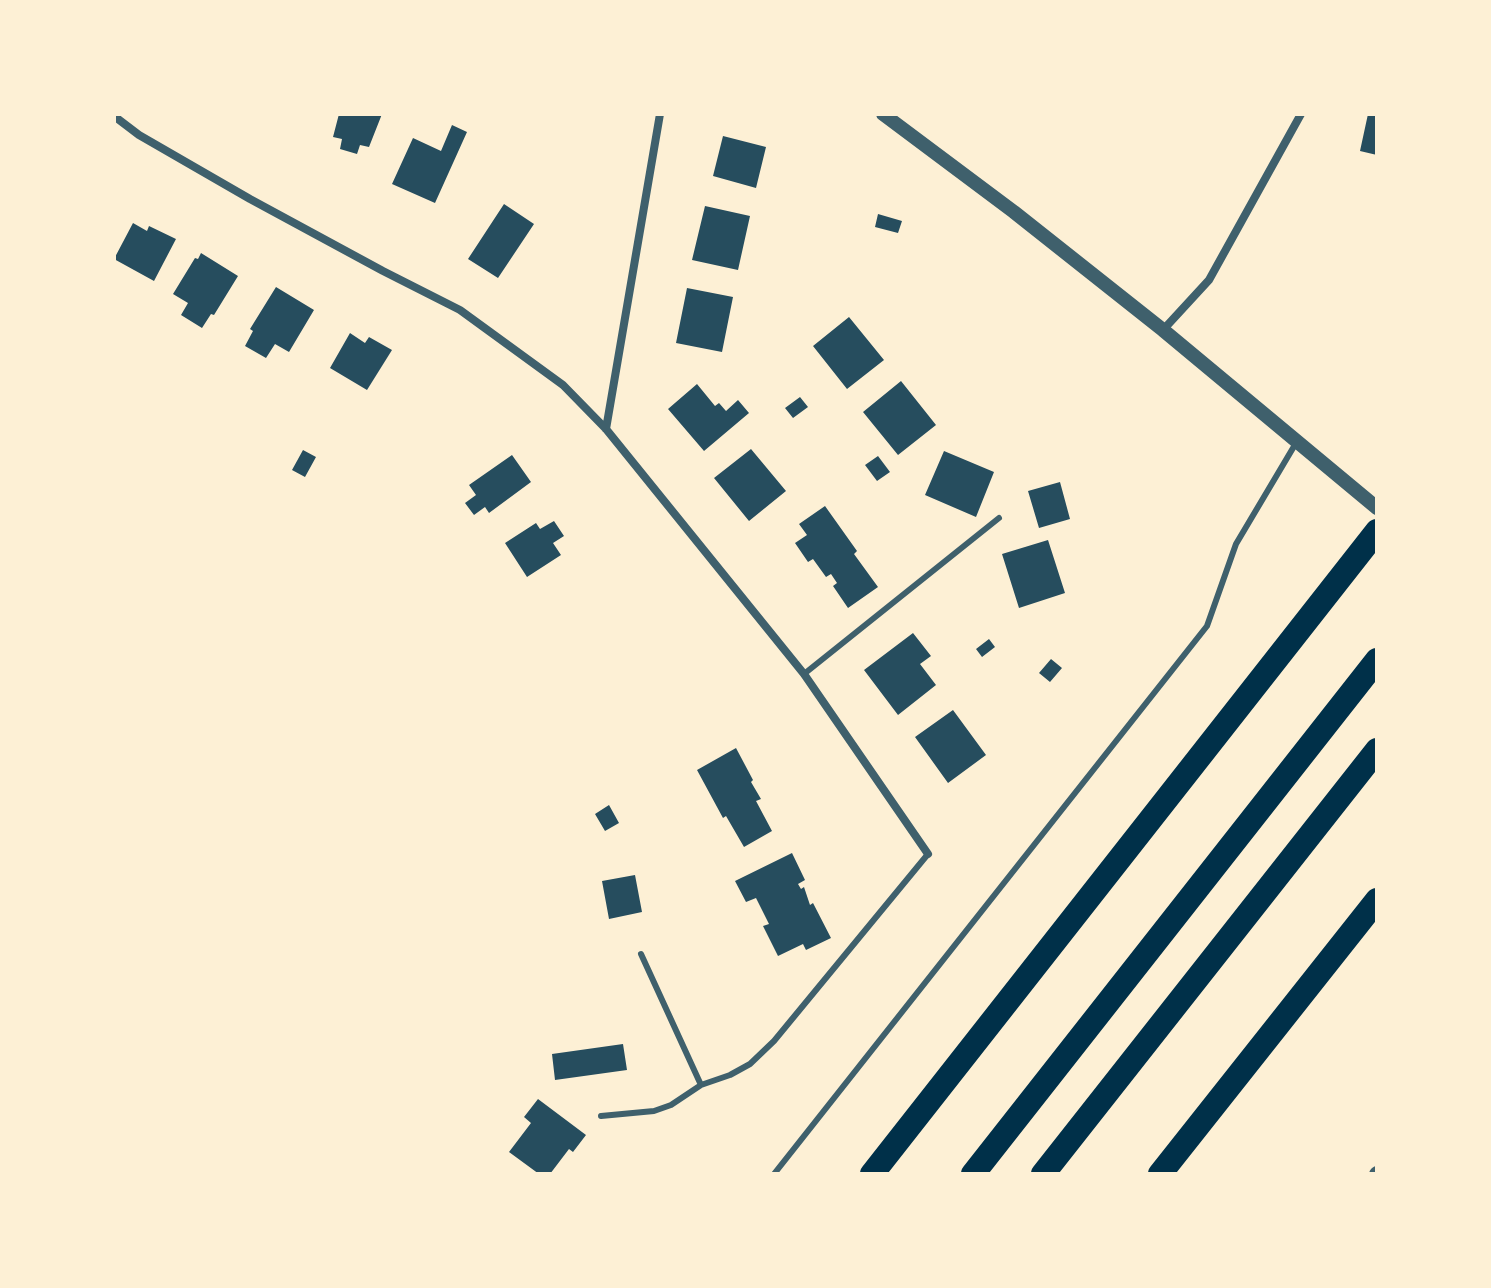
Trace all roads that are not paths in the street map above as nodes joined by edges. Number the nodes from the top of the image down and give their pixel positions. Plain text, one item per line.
1 (660, 114) edge
2 (883, 114) edge
3 (1301, 114) edge
4 (114, 116) edge
5 (1163, 330) junction
6 (606, 429) junction
7 (1296, 443) junction
8 (1377, 508) edge
9 (999, 518) dead end
10 (1377, 531) edge
11 (1377, 660) edge
12 (804, 674) junction
13 (1377, 750) edge
14 (928, 854) joint
15 (1377, 900) edge
16 (641, 954) dead end
17 (701, 1085) junction
18 (601, 1116) dead end
19 (774, 1174) edge
20 (872, 1174) edge
21 (973, 1174) edge
22 (1043, 1174) edge
23 (1160, 1174) edge

1 - 6 street
2 - 5 street
3 - 5 street
4 - 6 street
5 - 7 street
6 - 12 street
7 - 8 street
7 - 19 lane
9 - 12 lane
10 - 20 highway
11 - 21 highway
12 - 14 street
13 - 22 highway
14 - 17 lane
15 - 23 highway
16 - 17 lane
17 - 18 lane

